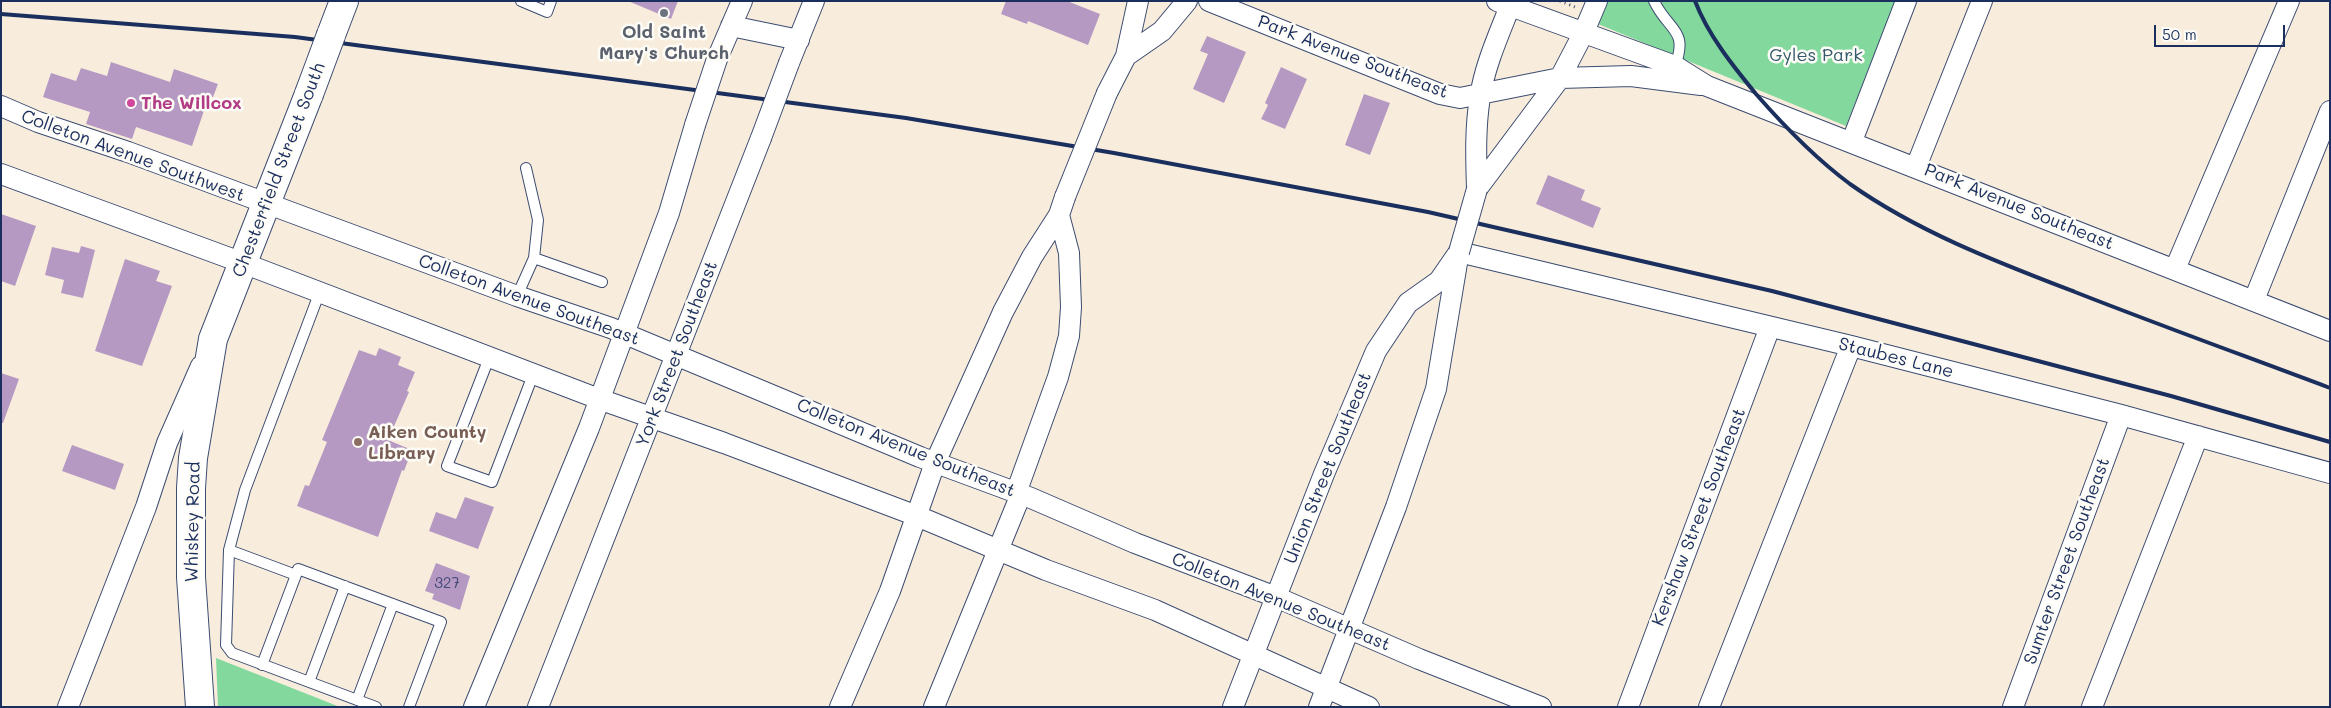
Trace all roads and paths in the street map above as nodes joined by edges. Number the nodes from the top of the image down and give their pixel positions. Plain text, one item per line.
1 (344, 1) edge
2 (521, 1) edge
3 (551, 1) edge
4 (742, 1) edge
5 (814, 1) edge
6 (1138, 1) edge
7 (1187, 1) edge
8 (1209, 1) edge
9 (1560, 1) edge
10 (1654, 1) edge
11 (1906, 1) edge
12 (1982, 1) edge
13 (2289, 1) edge
14 (1506, 3) edge
15 (1589, 6) edge
16 (731, 26) junction
17 (1583, 34) junction
18 (799, 40) junction
19 (1126, 56) junction
20 (1675, 66) junction
21 (1560, 78) junction
22 (1708, 86) junction
23 (1480, 95) junction
24 (1, 106) edge
25 (2330, 110) edge
26 (1852, 142) junction
27 (1916, 167) junction
28 (526, 168) dead end
29 (1, 174) edge
30 (1476, 190) junction
31 (266, 204) junction
32 (1062, 206) junction
33 (1459, 252) junction
34 (534, 258) junction
35 (243, 263) junction
36 (2175, 269) junction
37 (602, 282) dead end
38 (319, 294) junction
39 (517, 296) junction
40 (2254, 300) junction
41 (1770, 327) junction
42 (2330, 331) edge
43 (623, 334) junction
44 (213, 339) junction
45 (1851, 346) junction
46 (677, 355) junction
47 (489, 358) junction
48 (533, 375) junction
49 (599, 399) junction
50 (2121, 415) junction
51 (652, 418) junction
52 (2198, 436) junction
53 (935, 463) junction
54 (2330, 473) edge
55 (1018, 494) junction
56 (917, 516) junction
57 (229, 550) junction
58 (998, 550) junction
59 (296, 575) junction
60 (345, 586) junction
61 (1276, 597) junction
62 (393, 604) junction
63 (1349, 629) junction
64 (1253, 656) junction
65 (262, 665) junction
66 (309, 682) junction
67 (1327, 688) junction
68 (357, 700) junction
69 (68, 707) edge
70 (200, 707) edge
71 (376, 707) edge
72 (409, 707) edge
73 (474, 707) edge
74 (538, 707) edge
75 (840, 707) edge
76 (934, 707) edge
77 (1233, 707) edge
78 (1319, 707) edge
79 (1369, 707) edge
80 (1541, 707) edge
81 (1628, 707) edge
82 (1709, 707) edge
83 (2013, 707) edge
84 (2092, 707) edge

1 - 31 main road, Chesterfield Street South, bridge
2 - 3 lane
4 - 16 street
5 - 18 street, York Street Southeast
6 - 19 street
7 - 19 street
8 - 23 street, Park Avenue Southeast
9 - 15 path
10 - 20 lane
11 - 26 street
12 - 27 street
13 - 36 street
14 - 17 street, Park Avenue Southeast
14 - 23 street, Union Street Southeast
15 - 17 street, Union Street Southeast
16 - 18 street
16 - 43 street, bridge
17 - 20 street, Park Avenue Southeast
17 - 21 street, Union Street Southeast
18 - 46 street, York Street Southeast, bridge
19 - 32 street, bridge
20 - 22 street, Park Avenue Southeast
21 - 22 street, Park Avenue Southeast
21 - 23 street, Park Avenue Southeast
21 - 30 street, Union Street Southeast
22 - 26 street, Park Avenue Southeast
23 - 30 street, Union Street Southeast
24 - 31 street, Colleton Avenue Southwest
25 - 40 street
26 - 27 street, Park Avenue Southeast
27 - 36 street, Park Avenue Southeast
28 - 34 lane
29 - 35 street
30 - 33 street, Union Street Southeast, bridge
31 - 35 main road, Chesterfield Street South
31 - 39 street, Colleton Avenue Southeast
32 - 53 street
32 - 55 street
33 - 41 street, Staubes Lane
33 - 61 street, Union Street Southeast
33 - 63 street, Union Street Southeast
34 - 37 lane
34 - 39 lane
35 - 38 street
35 - 44 main road, Chesterfield Street South
36 - 40 street, Park Avenue Southeast
38 - 47 street
38 - 57 lane
39 - 43 street, Colleton Avenue Southeast
40 - 42 street, Park Avenue Southeast
41 - 45 street, Staubes Lane
41 - 81 street, Kershaw Street Southeast
43 - 46 street, Colleton Avenue Southeast
43 - 49 street
44 - 69 street
44 - 70 main road, Whiskey Road
45 - 50 street, Staubes Lane
45 - 82 street
46 - 51 street, York Street Southeast
46 - 53 street, Colleton Avenue Southeast
47 - 48 street
47 - 48 lane
48 - 49 street
49 - 51 street
49 - 73 street
50 - 52 street, Staubes Lane
50 - 83 street, Sumter Street Southeast
51 - 56 street
51 - 74 street, York Street Southeast
52 - 54 street, Staubes Lane
52 - 84 street
53 - 55 street, Colleton Avenue Southeast
53 - 56 street
55 - 58 street
55 - 61 street, Colleton Avenue Southeast
56 - 58 street
56 - 75 street
57 - 59 lane
57 - 65 lane
58 - 64 street
58 - 76 street
59 - 60 lane
59 - 65 lane
60 - 62 lane
60 - 66 lane
61 - 63 street, Colleton Avenue Southeast
61 - 64 street, Union Street Southeast
62 - 68 lane
62 - 72 lane
63 - 67 street, Union Street Southeast
63 - 80 street, Colleton Avenue Southeast
64 - 67 street
64 - 77 street, Union Street Southeast
65 - 66 lane
66 - 68 lane
67 - 78 street, Union Street Southeast
67 - 79 street
68 - 71 lane

